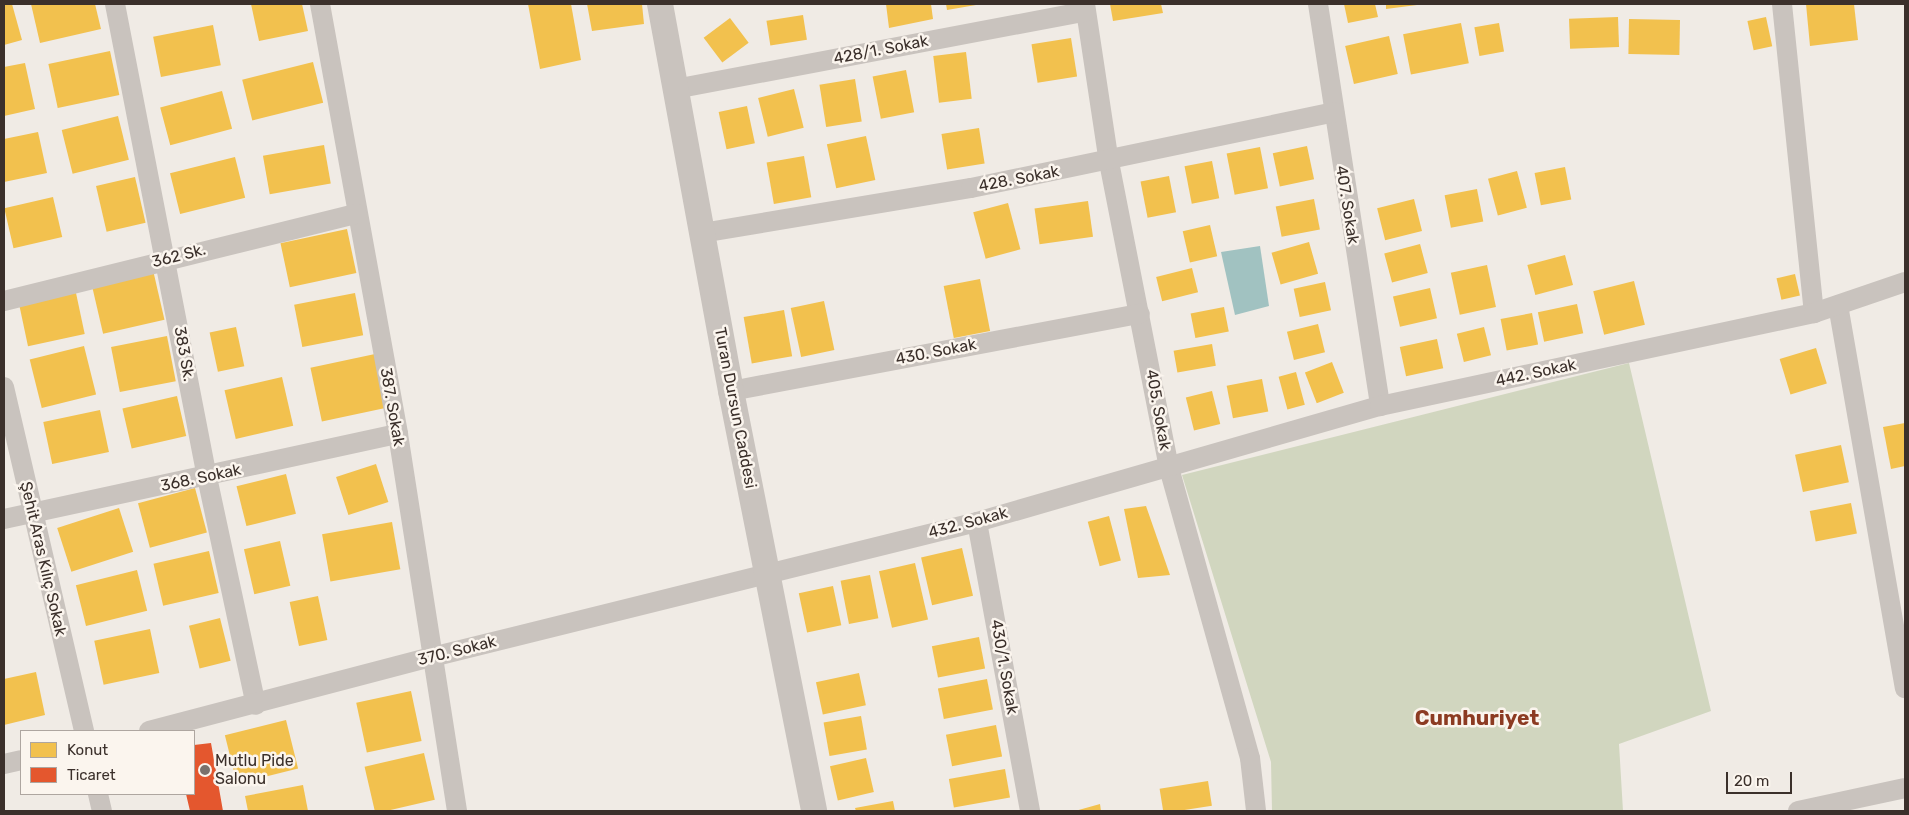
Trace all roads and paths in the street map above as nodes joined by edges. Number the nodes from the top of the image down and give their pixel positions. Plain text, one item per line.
1 (115, 4) edge
2 (320, 4) edge
3 (660, 4) edge
4 (1318, 4) edge
5 (1782, 4) edge
6 (1086, 8) edge
7 (675, 90) junction
8 (1334, 112) junction
9 (1108, 162) junction
10 (356, 214) junction
11 (702, 233) junction
12 (167, 259) junction
13 (1905, 282) edge
14 (4, 301) edge
15 (1838, 305) junction
16 (1814, 313) junction
17 (1140, 314) junction
18 (4, 387) edge
19 (731, 391) junction
20 (1380, 406) junction
21 (398, 434) junction
22 (1168, 468) junction
23 (207, 477) junction
24 (31, 512) junction
25 (4, 519) edge
26 (977, 522) junction
27 (767, 573) junction
28 (432, 657) junction
29 (1905, 688) edge
30 (256, 704) junction
31 (84, 730) edge
32 (153, 730) edge
33 (20, 760) edge
34 (4, 764) edge
35 (1905, 788) edge
36 (98, 795) edge
37 (1849, 805) edge
38 (102, 811) edge
39 (457, 811) edge
40 (814, 811) edge
41 (1030, 811) edge
42 (1256, 811) edge
43 (1798, 811) edge

1 - 12 street, 383 Sk.
2 - 10 street, 387. Sokak
3 - 7 street, Turan Dursun Caddesi
4 - 8 street, 407. Sokak
5 - 16 street
6 - 7 street, 428/1. Sokak
6 - 9 street, 405. Sokak
7 - 11 street, Turan Dursun Caddesi
8 - 9 street, 428. Sokak
8 - 20 street, 407. Sokak
9 - 11 street, 428. Sokak
9 - 17 street, 405. Sokak
10 - 12 street, 362 Sk.
10 - 21 street, 387. Sokak
11 - 19 street, Turan Dursun Caddesi
12 - 14 street, 362 Sk.
12 - 23 street, 383 Sk.
13 - 15 street, 442. Sokak
15 - 16 street, 442. Sokak
15 - 29 street
16 - 20 street, 442. Sokak
17 - 19 street, 430. Sokak
17 - 22 street, 405. Sokak
18 - 24 street, Şehit Aras Kılıç Sokak
19 - 27 street, Turan Dursun Caddesi
20 - 22 street, 442. Sokak
21 - 23 street, 368. Sokak
21 - 28 street, 387. Sokak
22 - 26 street, 432. Sokak
22 - 42 street, 405. Sokak
23 - 24 street, 368. Sokak
23 - 30 street, 383 Sk.
24 - 25 street, 368. Sokak
24 - 31 street, Şehit Aras Kılıç Sokak
26 - 27 street, 432. Sokak
26 - 41 street, 430/1. Sokak
27 - 28 street, 370. Sokak
27 - 40 street, Turan Dursun Caddesi
28 - 30 street, 370. Sokak
28 - 39 street, 387. Sokak
30 - 32 street, 370. Sokak
33 - 34 street
35 - 37 street
36 - 38 street
37 - 43 street

